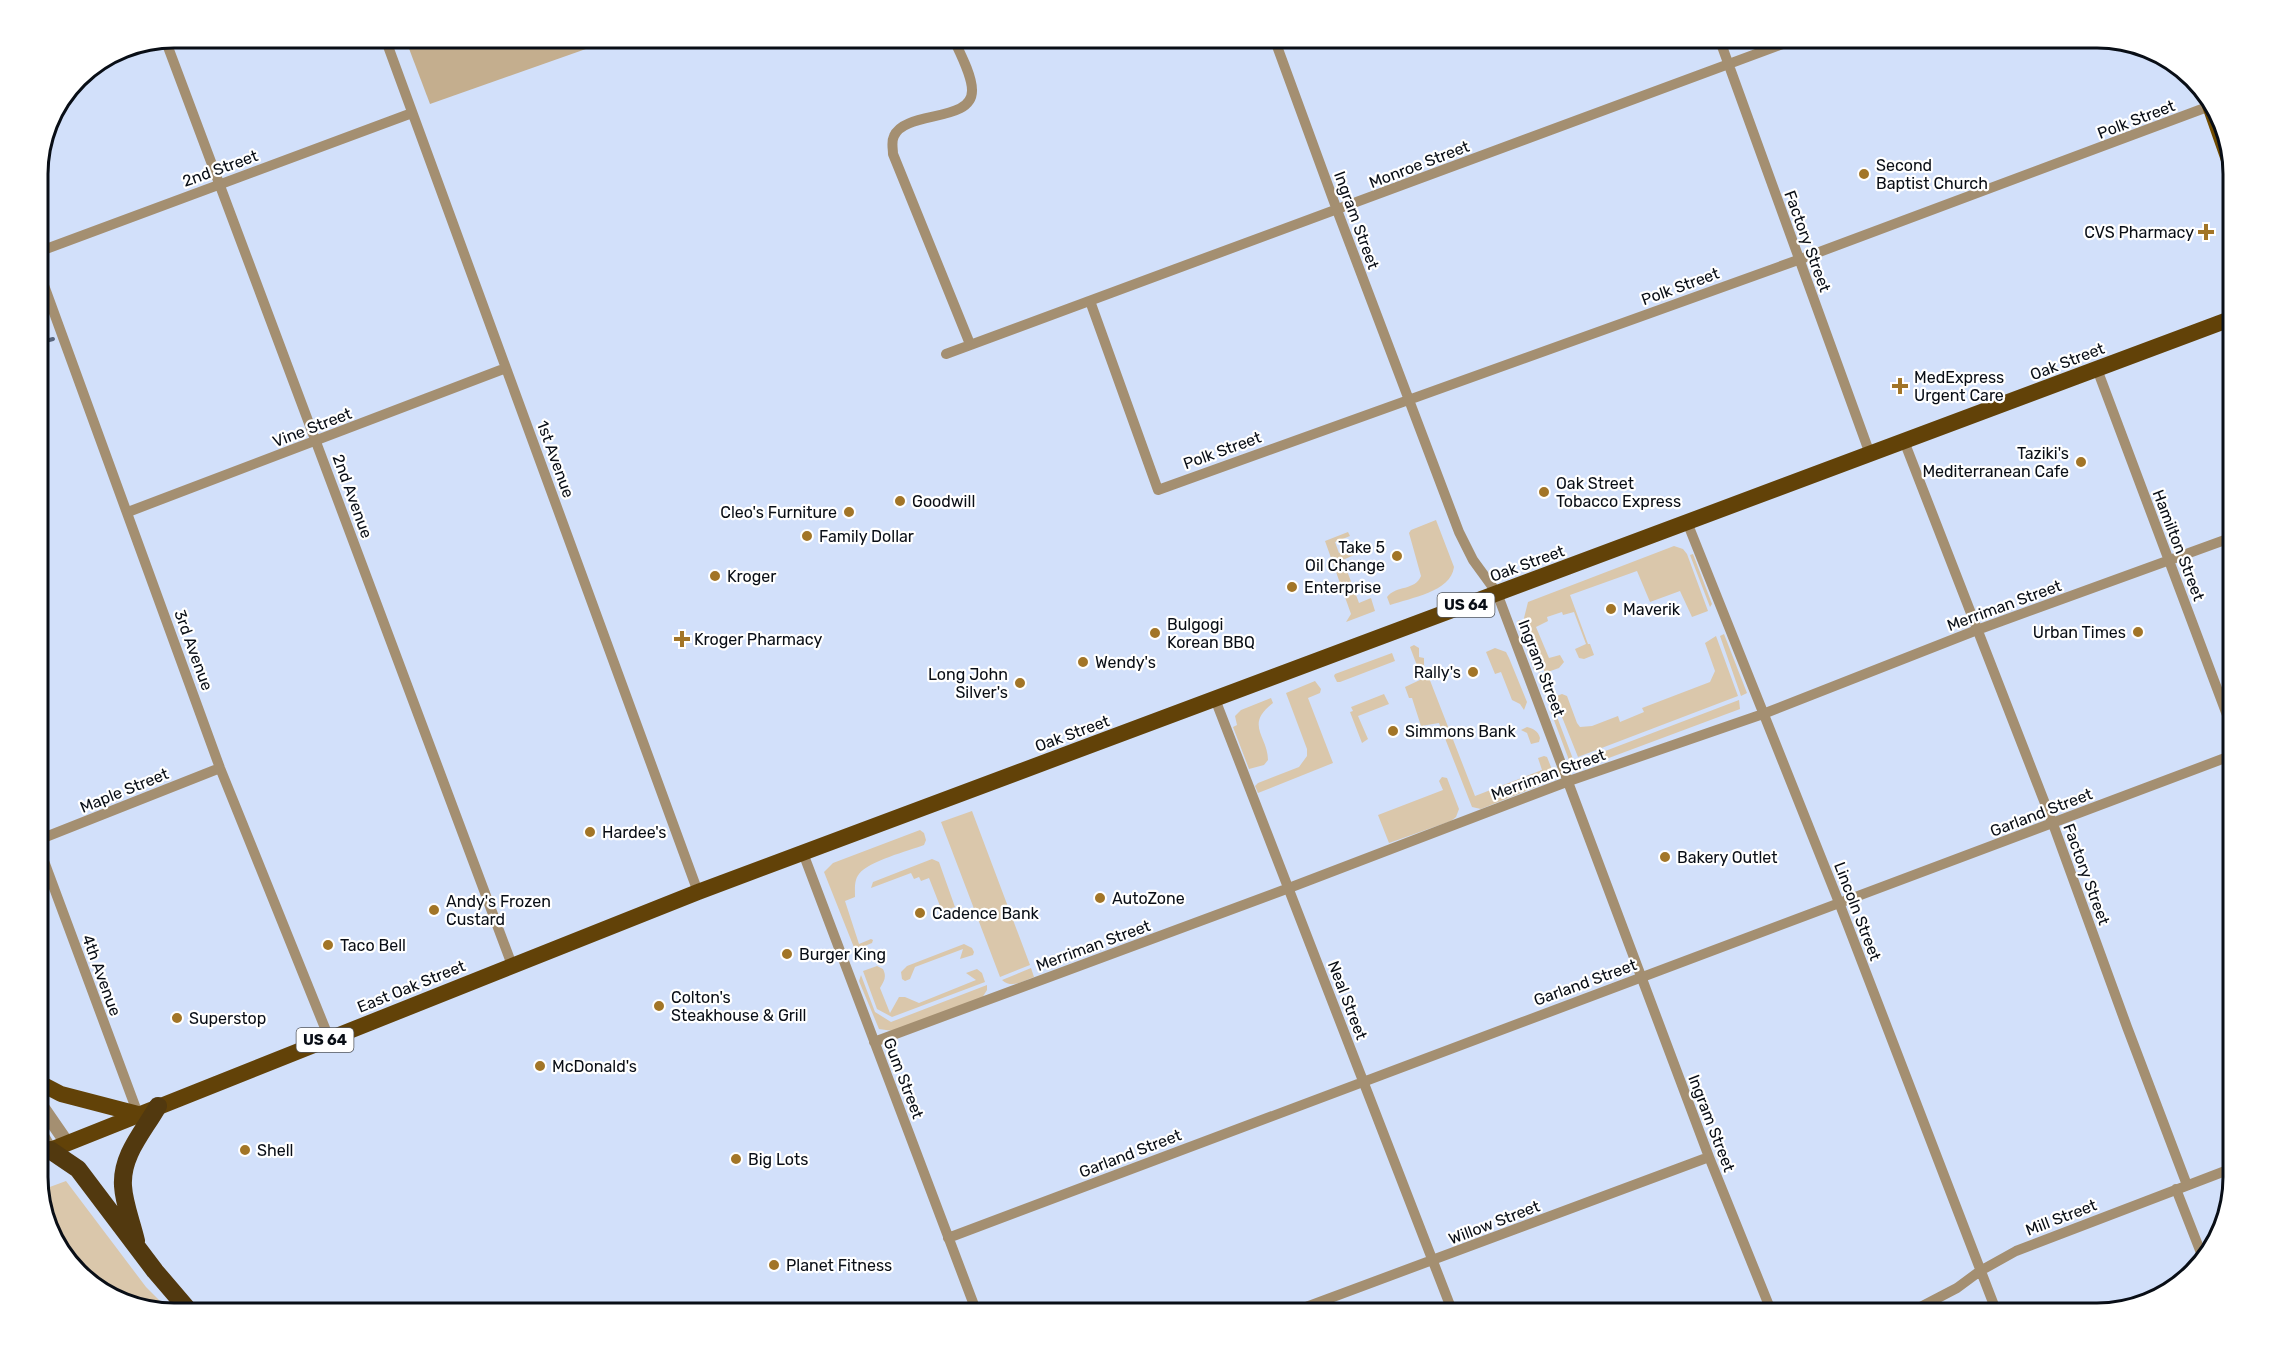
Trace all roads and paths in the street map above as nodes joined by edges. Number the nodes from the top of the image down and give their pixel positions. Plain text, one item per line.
1 (169, 48) edge
2 (388, 48) edge
3 (957, 48) edge
4 (1279, 48) edge
5 (1723, 48) edge
6 (1771, 48) edge
7 (1729, 63) junction
8 (2202, 104) edge
9 (412, 113) junction
10 (221, 184) junction
11 (1337, 210) junction
12 (48, 248) edge
13 (1798, 260) junction
14 (48, 296) edge
15 (1090, 301) junction
16 (2223, 322) edge
17 (970, 344) junction
18 (946, 354) dead end
19 (506, 368) junction
20 (2097, 369) junction
21 (1407, 399) junction
22 (317, 441) junction
23 (1904, 441) junction
24 (1870, 453) junction
25 (128, 512) junction
26 (1688, 522) junction
27 (2223, 541) edge
28 (2169, 560) junction
29 (1497, 593) junction
30 (1977, 630) junction
31 (1215, 699) junction
32 (2223, 704) edge
33 (1763, 714) junction
34 (2223, 759) edge
35 (220, 768) junction
36 (1569, 781) junction
37 (2053, 824) junction
38 (48, 836) edge
39 (803, 853) junction
40 (48, 872) edge
41 (1289, 888) junction
42 (699, 892) junction
43 (1840, 905) junction
44 (512, 965) junction
45 (1643, 977) junction
46 (329, 1038) junction
47 (874, 1042) junction
48 (1363, 1080) junction
49 (48, 1087) edge
50 (158, 1106) junction
51 (138, 1114) junction
52 (52, 1149) edge
53 (1709, 1157) junction
54 (2223, 1172) edge
55 (2187, 1185) junction
56 (2176, 1189) junction
57 (948, 1238) junction
58 (138, 1248) junction
59 (2199, 1251) edge
60 (1433, 1262) junction
61 (1980, 1270) junction
62 (182, 1303) edge
63 (973, 1303) edge
64 (1320, 1303) edge
65 (1449, 1303) edge
66 (1768, 1303) edge
67 (1929, 1303) edge
68 (1992, 1303) edge

1 - 10 street, 2nd Avenue
2 - 9 street, 1st Avenue
3 - 17 street
4 - 11 street, Ingram Street
5 - 7 street, Factory Street
6 - 7 street, Monroe Street
7 - 11 street, Monroe Street
7 - 13 street, Factory Street
8 - 13 street, Polk Street
9 - 10 street, 2nd Street
9 - 19 street, 1st Avenue
10 - 12 street, 2nd Street
10 - 22 street, 2nd Avenue
11 - 15 street, Monroe Street
11 - 21 street, Ingram Street
13 - 21 street, Polk Street
13 - 24 street, Factory Street
14 - 25 street, 3rd Avenue
15 - 17 street, Monroe Street
15 - 21 street, Polk Street
16 - 20 highway, Oak Street / US 64
17 - 18 street, Monroe Street
19 - 22 street, Vine Street
19 - 42 street, 1st Avenue
20 - 23 highway, Oak Street / US 64
20 - 28 street, Hamilton Street
21 - 29 street, Ingram Street
22 - 25 street, Vine Street
22 - 44 street, 2nd Avenue
23 - 24 highway, Oak Street / US 64
23 - 30 street, Factory Street
24 - 26 highway, Oak Street / US 64
25 - 35 street, 3rd Avenue
26 - 29 highway, Oak Street / US 64
26 - 33 street, Lincoln Street
27 - 28 street, Merriman Street
28 - 30 street, Merriman Street
28 - 32 street, Hamilton Street
29 - 31 highway, Oak Street / US 64
29 - 36 street, Ingram Street
30 - 33 street, Merriman Street
30 - 37 street, Factory Street
31 - 39 highway, Oak Street / US 64
31 - 41 street, Neal Street
33 - 36 street, Merriman Street
33 - 43 street, Lincoln Street
34 - 37 street, Garland Street
35 - 38 street, Maple Street
35 - 46 street, 3rd Avenue
36 - 41 street, Merriman Street
36 - 45 street, Ingram Street
37 - 43 street, Garland Street
37 - 55 street, Factory Street
39 - 42 highway, Oak Street / US 64
39 - 47 street, Gum Street
40 - 51 street, 4th Avenue
41 - 47 street, Merriman Street
41 - 48 street, Neal Street
42 - 44 highway, East Oak Street / US 64
43 - 45 street, Garland Street
43 - 61 street, Lincoln Street
44 - 46 highway, East Oak Street / US 64
45 - 48 street, Garland Street
45 - 53 street, Ingram Street
46 - 50 highway, East Oak Street / US 64
47 - 57 street, Gum Street
48 - 57 street, Garland Street
48 - 60 street, Neal Street
49 - 51 highway
50 - 51 highway, East Oak Street / US 64
50 - 58 highway
51 - 52 highway, East Oak Street / US 64
52 - 58 highway
53 - 60 street, Willow Street
53 - 66 street, Ingram Street
54 - 55 street, Mill Street
55 - 56 street, Mill Street
56 - 59 street
56 - 61 street, Mill Street
57 - 63 street, Gum Street
58 - 62 highway
60 - 64 street, Willow Street
60 - 65 street, Neal Street
61 - 67 street, Mill Street
61 - 68 street, Lincoln Street

